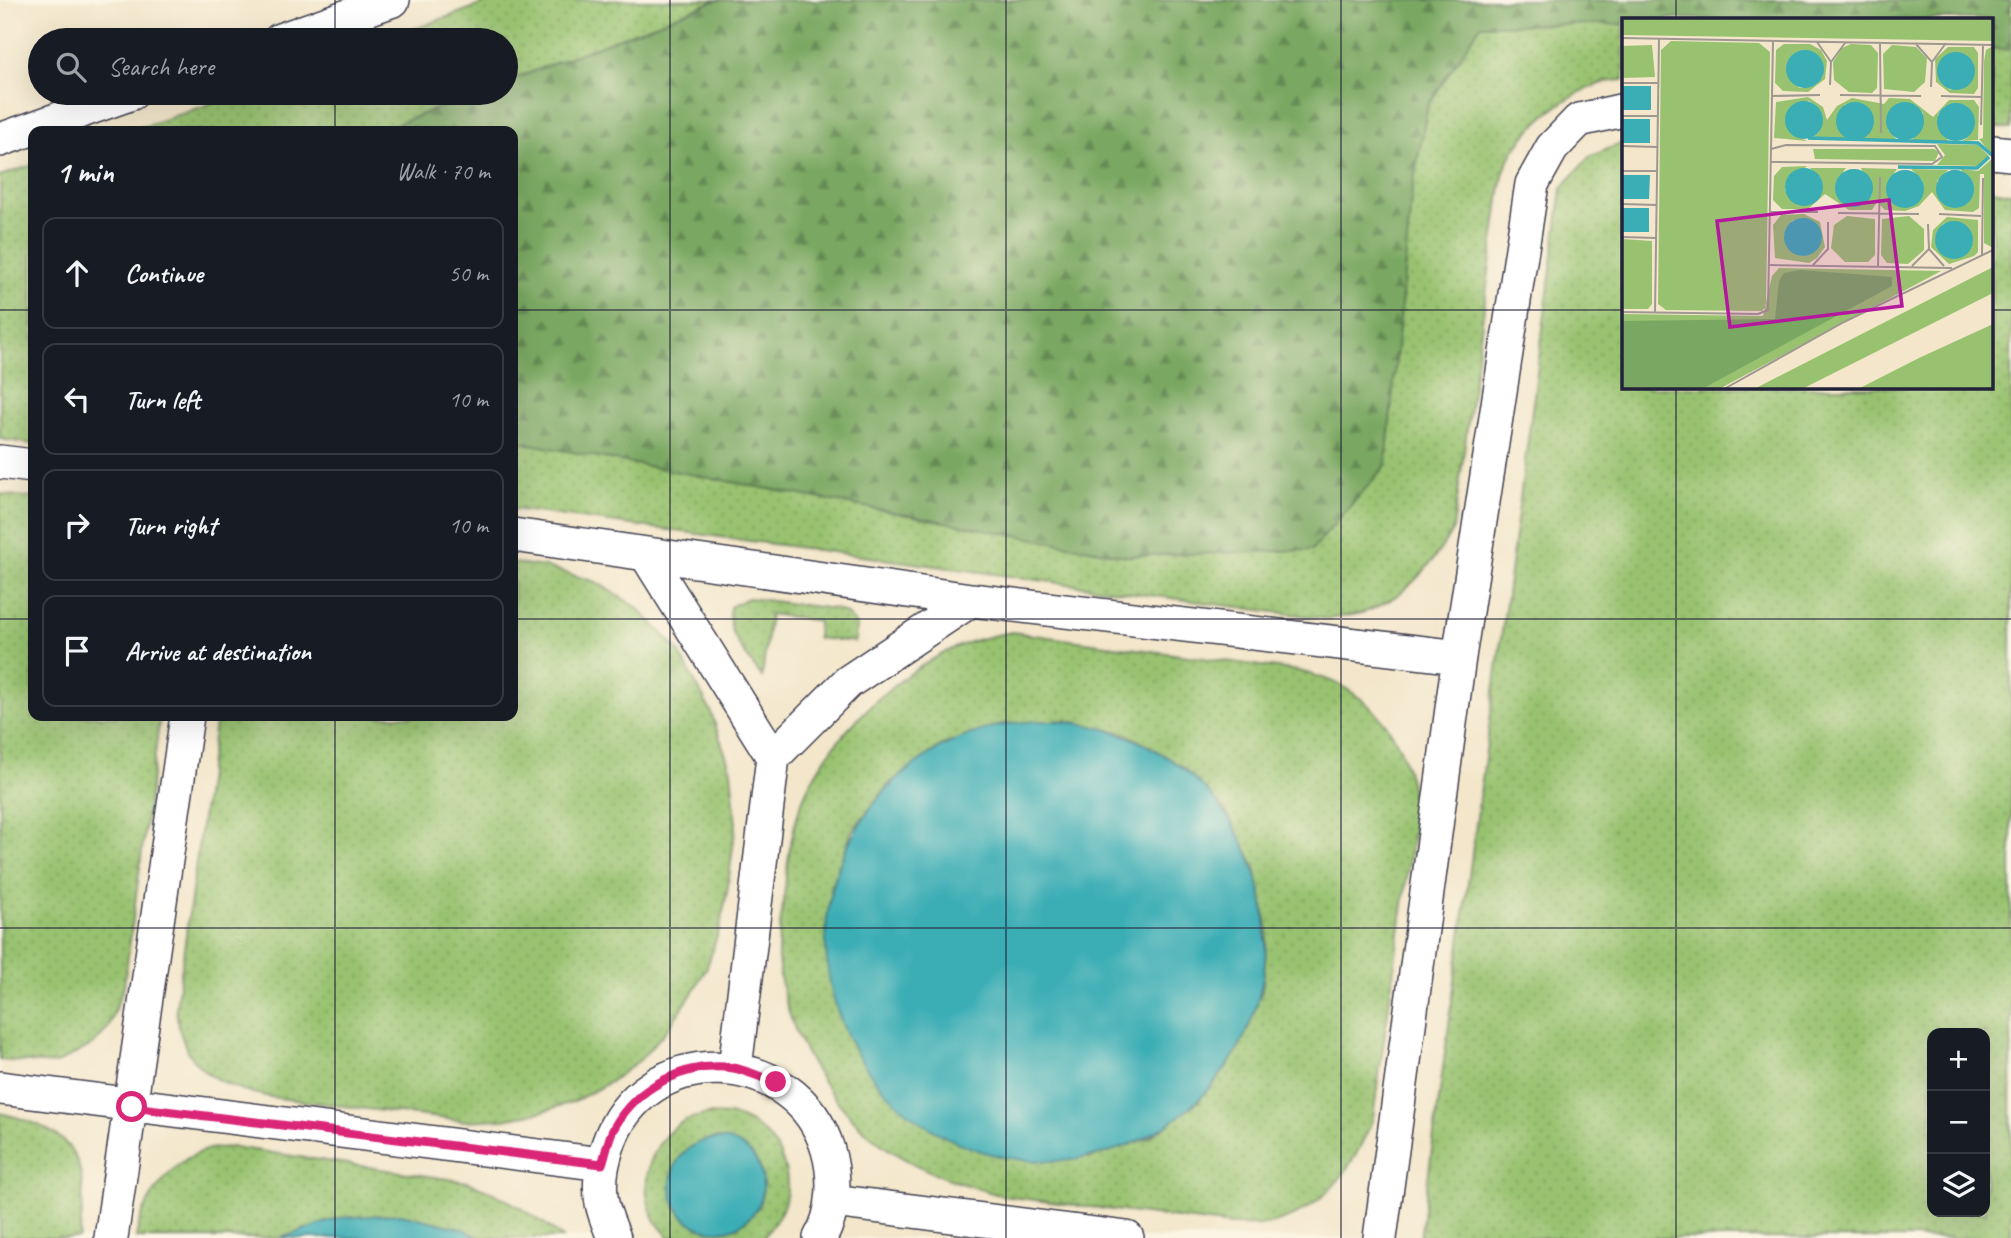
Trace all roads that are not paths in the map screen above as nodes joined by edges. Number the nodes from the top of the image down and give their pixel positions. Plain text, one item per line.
1 (393, 0) edge
2 (314, 28) edge
3 (98, 105) edge
4 (1622, 110) edge
5 (39, 126) edge
6 (28, 130) edge
7 (0, 140) edge
8 (0, 462) edge
9 (28, 465) edge
10 (518, 536) edge
11 (647, 556) junction
12 (971, 600) junction
13 (1459, 657) junction
14 (186, 721) edge
15 (773, 757) junction
16 (735, 1069) junction
17 (0, 1088) edge
18 (132, 1107) junction
19 (602, 1164) junction
20 (833, 1201) junction
21 (111, 1238) edge
22 (614, 1238) edge
23 (820, 1238) edge
24 (1127, 1238) edge
25 (1380, 1238) edge

1 - 2 lane
3 - 5 lane
4 - 13 lane
6 - 7 lane
8 - 9 lane
10 - 11 lane
11 - 12 lane
11 - 15 lane
12 - 13 lane
12 - 15 lane
13 - 25 lane
14 - 18 lane
15 - 16 lane
16 - 19 lane
16 - 20 lane
17 - 18 lane
18 - 19 lane
18 - 21 lane
19 - 22 lane
20 - 23 lane
20 - 24 lane

